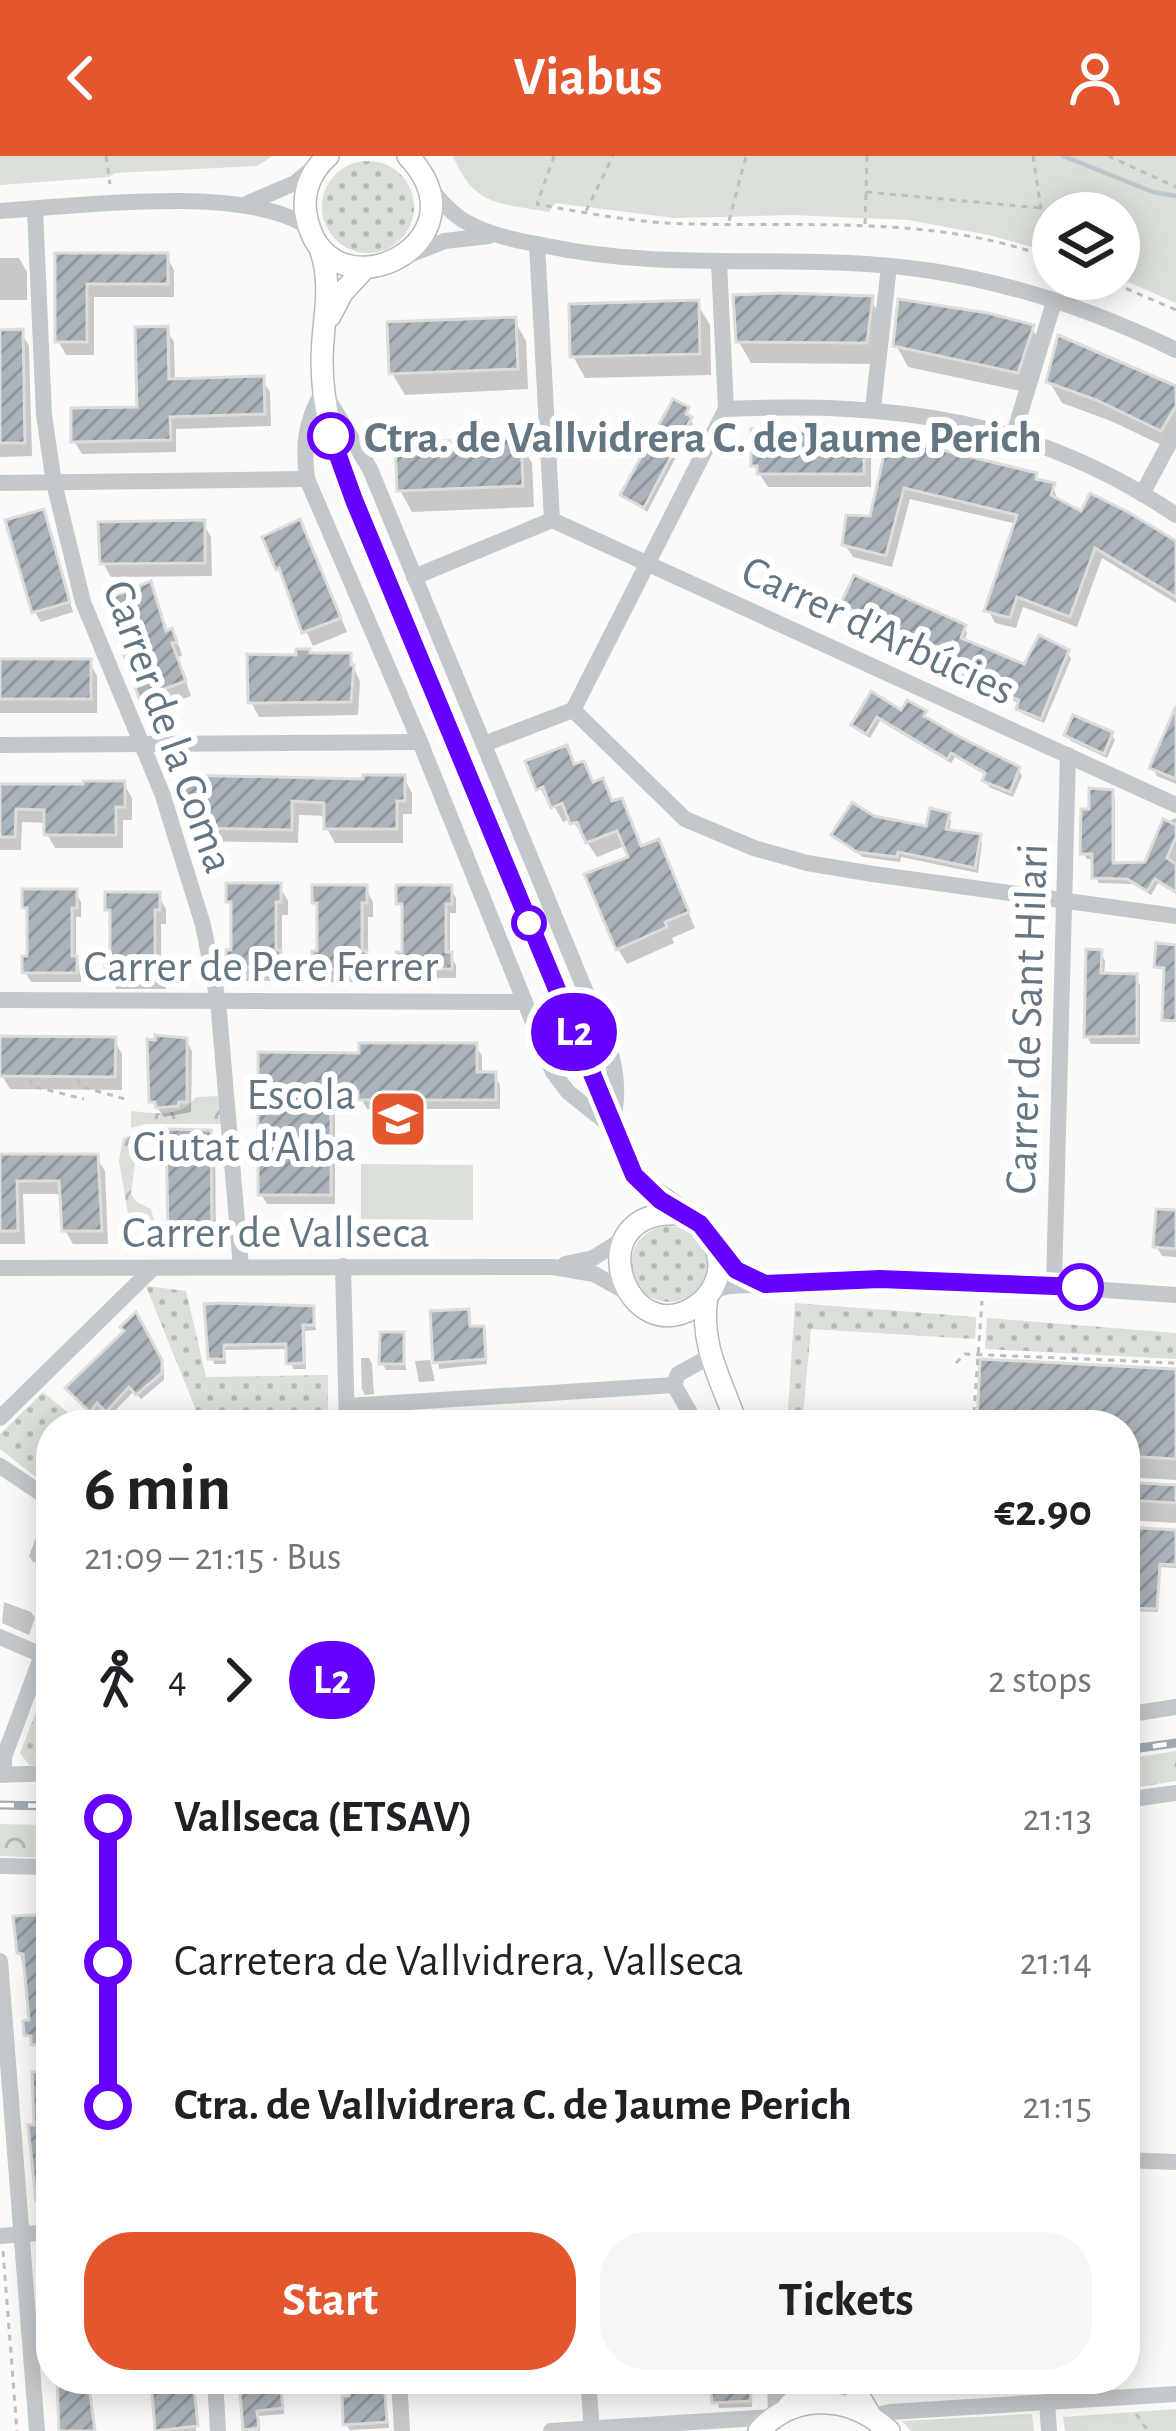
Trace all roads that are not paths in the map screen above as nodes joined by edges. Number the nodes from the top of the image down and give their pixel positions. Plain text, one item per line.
1 (326, 157) edge
2 (418, 166) edge
3 (245, 204) junction
4 (35, 209) junction
5 (0, 211) edge
6 (308, 227) junction
7 (502, 236) junction
8 (537, 244) junction
9 (320, 248) junction
10 (404, 256) junction
11 (719, 263) junction
12 (889, 266) junction
13 (364, 268) junction
14 (1054, 302) junction
15 (328, 322) junction
16 (1176, 350) edge
17 (323, 391) junction
18 (873, 408) junction
19 (726, 409) junction
20 (1176, 431) edge
21 (1013, 437) junction
22 (308, 479) junction
23 (0, 483) edge
24 (54, 483) junction
25 (1142, 494) junction
26 (1176, 515) edge
27 (552, 520) junction
28 (647, 563) junction
29 (414, 577) junction
30 (573, 710) junction
31 (420, 742) junction
32 (140, 744) junction
33 (484, 744) junction
34 (0, 745) edge
35 (1068, 755) junction
36 (1176, 805) edge
37 (1064, 902) junction
38 (1176, 916) edge
39 (0, 1000) edge
40 (218, 1001) junction
41 (522, 1002) junction
42 (613, 1127) junction
43 (634, 1175) junction
44 (682, 1214) junction
45 (628, 1234) junction
46 (716, 1245) junction
47 (343, 1266) junction
48 (241, 1267) junction
49 (553, 1267) junction
50 (0, 1268) edge
51 (153, 1268) junction
52 (765, 1284) junction
53 (1054, 1284) junction
54 (628, 1293) junction
55 (709, 1294) junction
56 (1176, 1295) edge
57 (664, 1313) junction
58 (709, 1357) junction
59 (674, 1384) junction
60 (347, 1410) edge
61 (408, 1410) edge
62 (689, 1410) edge
63 (731, 1410) edge
64 (0, 1418) edge
65 (0, 1466) edge
66 (1140, 1470) edge
67 (1176, 1472) edge
68 (36, 1490) edge
69 (0, 1637) edge
70 (36, 1652) edge
71 (36, 1671) edge
72 (1176, 1707) edge
73 (1140, 1713) edge
74 (36, 1774) edge
75 (2, 1775) edge
76 (1176, 1792) edge
77 (1140, 1798) edge
78 (0, 1866) edge
79 (36, 1867) edge
80 (0, 1961) edge
81 (1140, 2161) edge
82 (1176, 2162) edge
83 (36, 2233) edge
84 (22, 2234) junction
85 (1, 2235) edge
86 (216, 2394) edge
87 (400, 2394) edge
88 (589, 2394) edge
89 (799, 2394) edge
90 (860, 2394) edge
91 (1176, 2394) edge
92 (1047, 2402) junction
93 (773, 2419) edge
94 (877, 2421) edge
95 (592, 2430) edge
96 (37, 2431) edge
97 (218, 2431) edge
98 (402, 2431) edge
99 (551, 2431) edge
100 (1049, 2431) edge

1 - 3 street
1 - 6 main road
2 - 7 street
2 - 10 main road
3 - 4 street
3 - 6 street
4 - 5 street
4 - 24 street, Carrer de la Coma
6 - 9 main road
7 - 8 street
7 - 10 street
8 - 11 street
8 - 27 street
9 - 13 main road
9 - 15 main road
10 - 13 main road
11 - 12 street
11 - 19 street
12 - 14 street
12 - 18 street
13 - 15 main road
14 - 16 street
14 - 21 street
15 - 17 main road
17 - 22 street
17 - 29 street
17 - 42 main road
18 - 19 street
18 - 21 street
19 - 28 street
20 - 25 street
21 - 25 street
22 - 24 street
22 - 31 street
23 - 24 street
24 - 32 street, Carrer de la Coma
25 - 26 street
27 - 28 street, Carrer d'Arbúcies
27 - 29 street
28 - 30 street
28 - 35 street, Carrer d'Arbúcies
29 - 33 street
30 - 33 street
30 - 37 street
31 - 32 street
31 - 41 street
32 - 34 street
32 - 40 street, Carrer de la Coma
33 - 42 street
35 - 36 street, Carrer d'Arbúcies
35 - 37 street, Carrer de Sant Hilari
37 - 38 street
37 - 53 street, Carrer de Sant Hilari
39 - 40 street, Carrer de Pere Ferrer
40 - 41 street, Carrer de Pere Ferrer
40 - 48 street, Carrer de la Coma
41 - 42 street
42 - 43 main road
43 - 44 main road
43 - 45 main road
44 - 45 main road
44 - 46 main road
45 - 49 street
45 - 54 main road
46 - 52 street
46 - 55 main road
47 - 48 street, Carrer de Vallseca
47 - 49 street, Carrer de Vallseca
47 - 60 street
48 - 51 street, Carrer de Vallseca
49 - 54 street
50 - 51 street, Carrer de Vallseca
51 - 64 street
52 - 53 street
52 - 55 street
53 - 56 street
54 - 57 main road
55 - 57 main road
55 - 58 main road
57 - 58 main road
58 - 59 street
58 - 63 main road
59 - 61 street
59 - 62 street
65 - 68 street
66 - 67 street
69 - 70 street
71 - 75 street
72 - 73 street
74 - 75 street
76 - 77 street
78 - 79 street
80 - 84 street
81 - 82 street
83 - 84 street
84 - 85 street
84 - 96 street
86 - 97 street
87 - 98 street
88 - 95 street
89 - 93 main road
90 - 94 main road
91 - 92 street
92 - 94 street
92 - 100 street
93 - 94 main road
93 - 95 street
95 - 99 street

